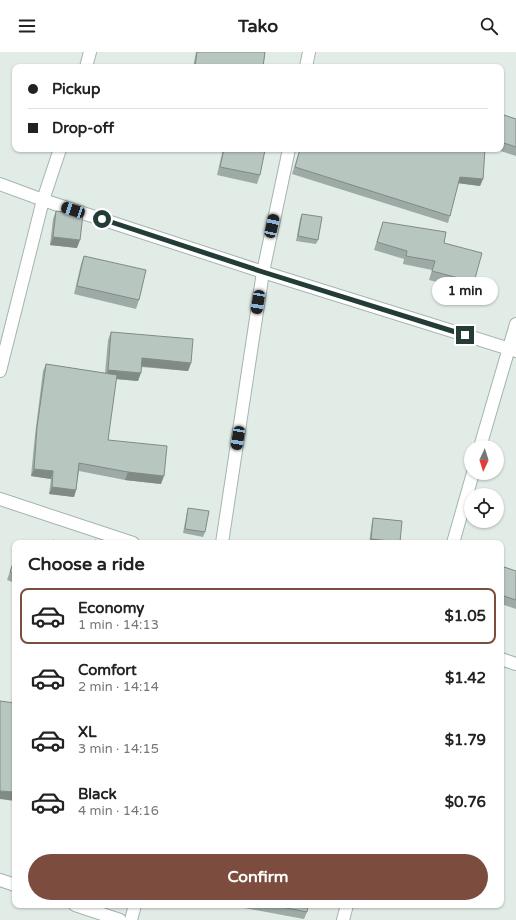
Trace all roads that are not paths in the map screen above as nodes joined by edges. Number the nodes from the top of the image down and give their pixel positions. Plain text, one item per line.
1 (90, 52) edge
2 (309, 52) edge
3 (87, 64) edge
4 (307, 64) edge
5 (59, 152) edge
6 (288, 152) edge
7 (0, 184) edge
8 (43, 200) junction
9 (263, 272) junction
10 (516, 324) edge
11 (512, 349) edge
12 (0, 371) edge
13 (482, 440) edge
14 (471, 480) edge
15 (0, 499) edge
16 (124, 540) edge
17 (222, 540) edge
18 (454, 540) edge
19 (504, 660) edge
20 (516, 664) edge
21 (0, 880) edge
22 (12, 884) edge
23 (84, 908) edge
24 (134, 908) edge
25 (346, 908) edge
26 (120, 920) edge
27 (131, 920) edge
28 (342, 920) edge

1 - 3 street
2 - 4 street
5 - 8 street
6 - 9 street
7 - 8 street
8 - 9 street
8 - 12 street
9 - 11 street
9 - 17 street
10 - 11 street
11 - 13 street
14 - 18 street
15 - 16 street
19 - 20 street
21 - 22 street
23 - 26 street
24 - 27 street
25 - 28 street

